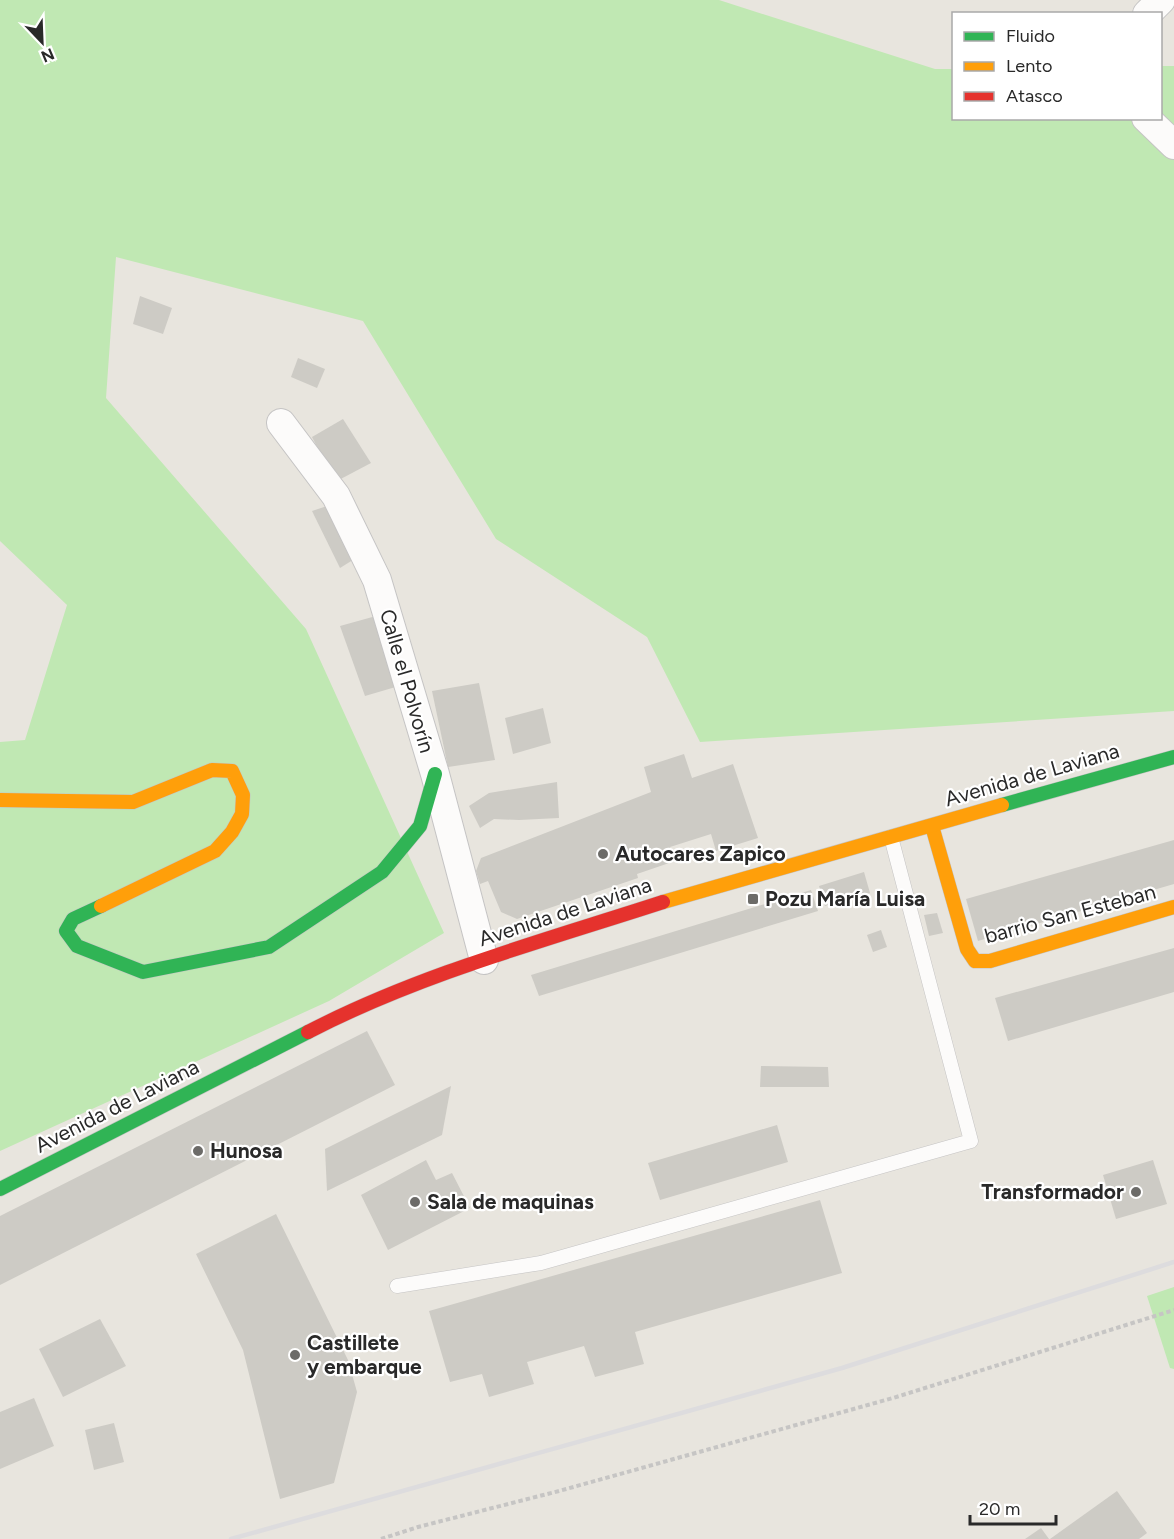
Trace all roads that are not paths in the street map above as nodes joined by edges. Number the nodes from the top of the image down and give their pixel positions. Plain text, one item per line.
1 (1161, 0) edge
2 (1149, 12) edge
3 (1148, 120) edge
4 (1174, 145) edge
5 (281, 423) dead end
6 (1174, 757) edge
7 (435, 774) junction
8 (0, 800) edge
9 (932, 826) junction
10 (891, 837) junction
11 (1174, 908) edge
12 (484, 960) junction
13 (0, 1189) edge
14 (397, 1286) dead end

1 - 2 street
3 - 4 street
5 - 7 street, Calle el Polvorín
6 - 9 street, Avenida de Laviana
7 - 8 street
7 - 12 street, Calle el Polvorín
9 - 10 street, Avenida de Laviana
9 - 11 street, barrio San Esteban
10 - 12 street, Avenida de Laviana
10 - 14 lane
12 - 13 street, Avenida de Laviana

